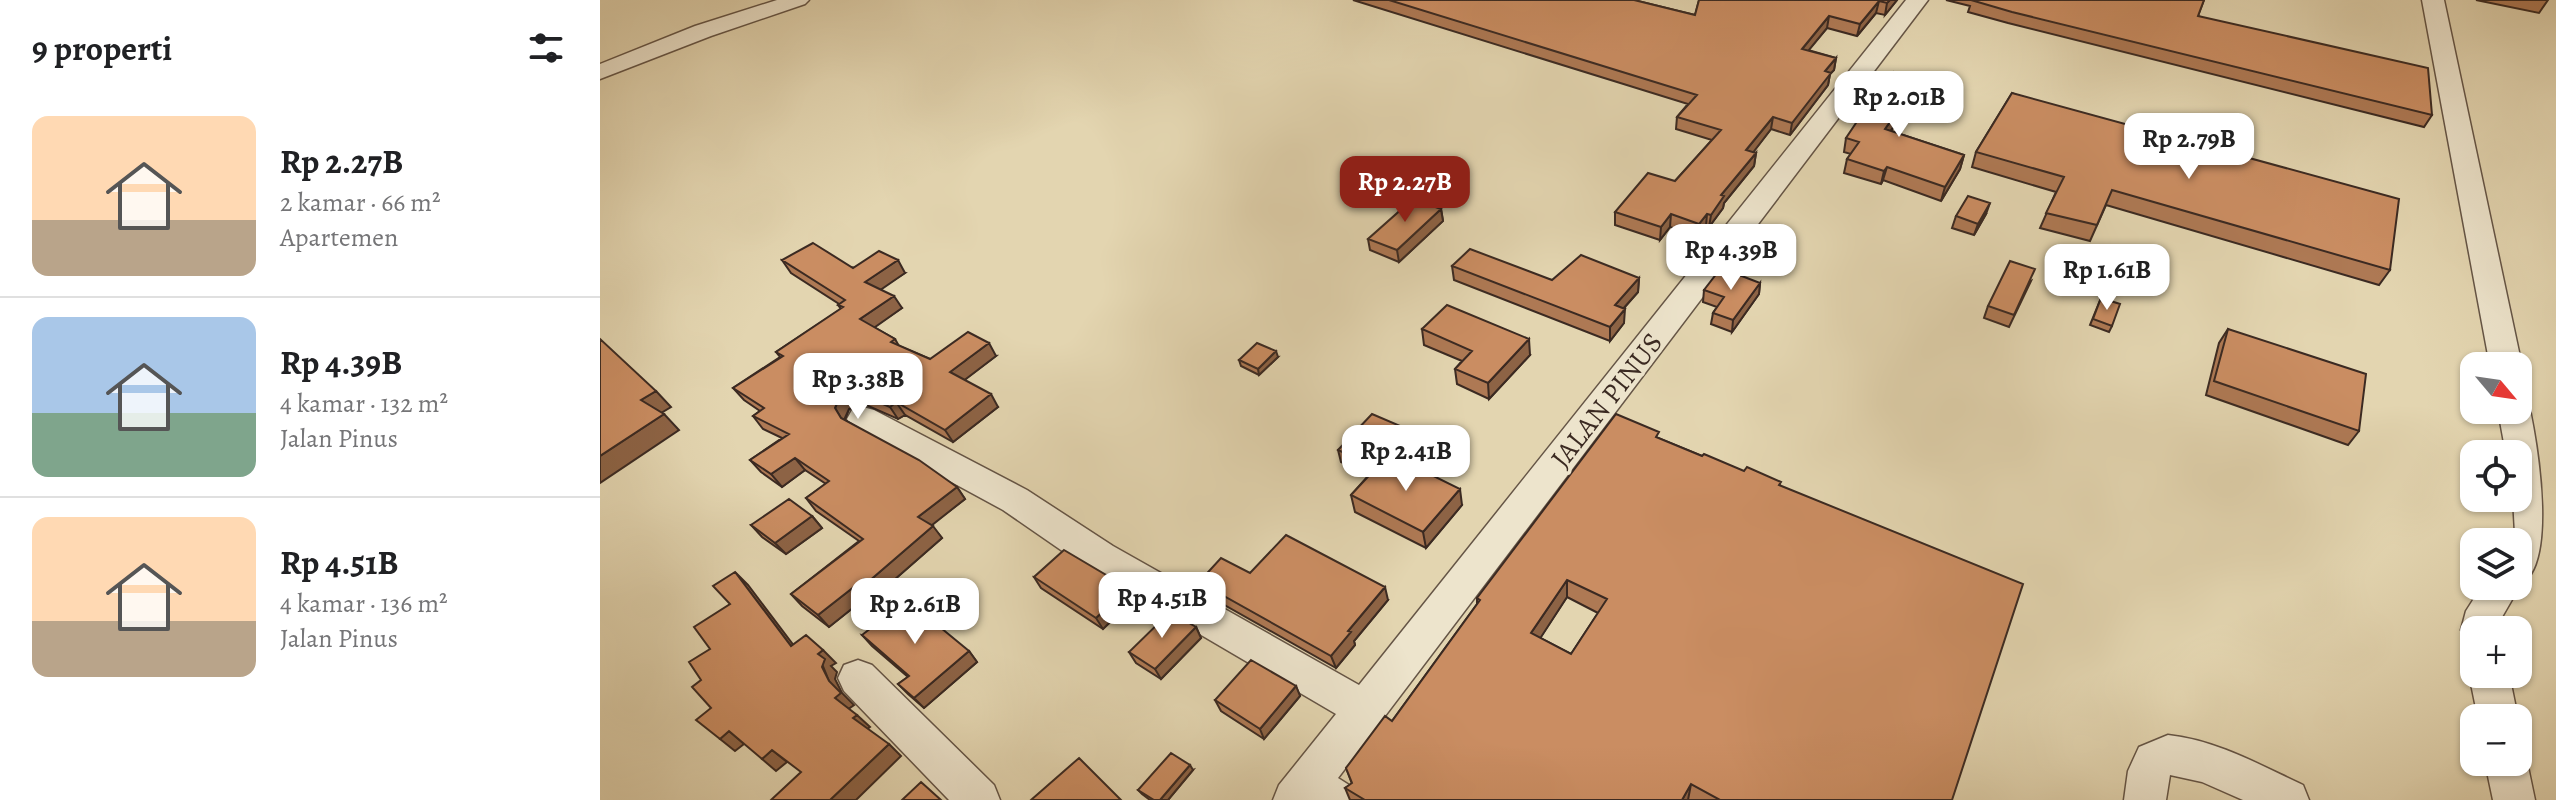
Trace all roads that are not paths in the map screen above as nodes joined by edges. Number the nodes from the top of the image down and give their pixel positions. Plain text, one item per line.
1 (798, 0) edge
2 (1917, 0) edge
3 (2433, 0) edge
4 (600, 72) edge
5 (2503, 352) edge
6 (863, 419) dead end
7 (2517, 424) edge
8 (2532, 556) edge
9 (858, 678) dead end
10 (1366, 710) junction
11 (2509, 776) edge
12 (1312, 794) edge
13 (979, 800) edge
14 (2145, 800) edge
15 (2288, 800) edge
16 (2514, 800) edge

1 - 4 street
2 - 10 street, JALAN PINUS
3 - 5 street
6 - 10 street
7 - 8 street
9 - 13 street
10 - 12 street, JALAN PINUS
11 - 16 street
14 - 15 street

